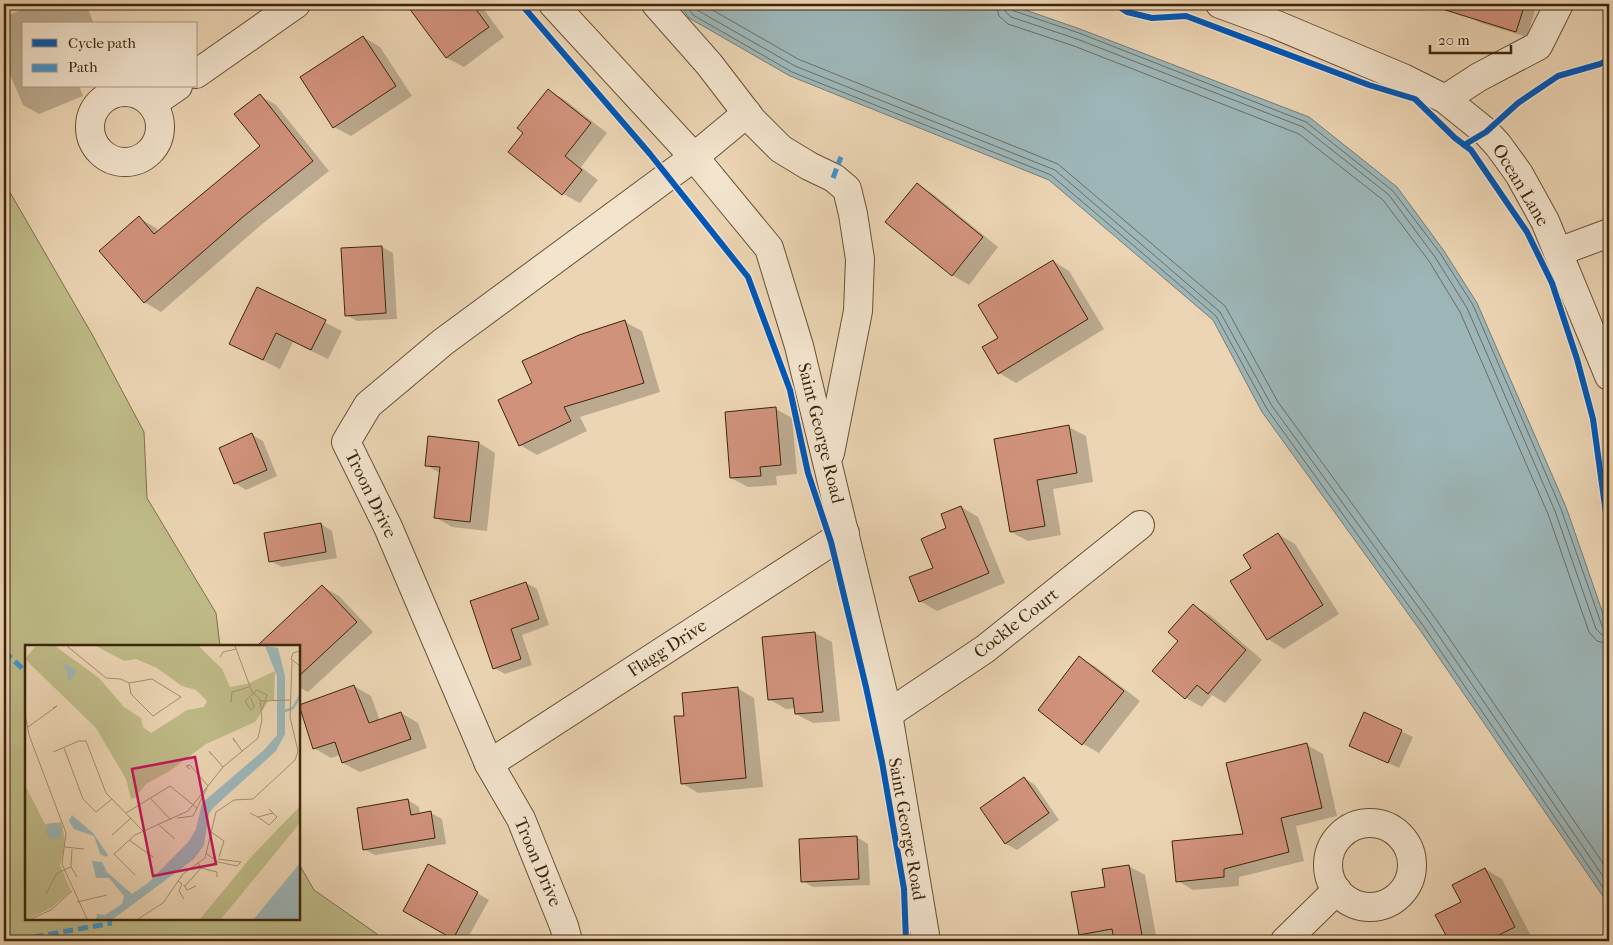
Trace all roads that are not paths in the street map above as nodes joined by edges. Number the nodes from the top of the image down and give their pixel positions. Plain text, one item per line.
1 (296, 4) edge
2 (553, 4) edge
3 (656, 4) edge
4 (1220, 4) edge
5 (1559, 4) edge
6 (198, 73) edge
7 (175, 88) edge
8 (1445, 99) junction
9 (152, 104) dead end
10 (747, 113) junction
11 (694, 157) junction
12 (1609, 233) edge
13 (1558, 252) junction
14 (1609, 376) edge
15 (828, 462) junction
16 (1140, 524) dead end
17 (845, 533) junction
18 (888, 714) junction
19 (490, 764) junction
20 (1337, 890) dead end
21 (568, 941) edge
22 (926, 941) edge
23 (1285, 941) edge

1 - 6 street
2 - 11 street, Saint George Road
3 - 10 street
4 - 8 street, Ocean Lane
5 - 8 street
7 - 9 street
8 - 13 street, Ocean Lane
10 - 11 street, Troon Drive
10 - 15 street
11 - 15 street, Saint George Road
11 - 19 street, Troon Drive
12 - 13 street
13 - 14 street, Ocean Lane
15 - 17 street, Saint George Road
16 - 18 street, Cockle Court
17 - 18 street, Saint George Road
17 - 19 street, Flagg Drive
18 - 22 street, Saint George Road
19 - 21 street, Troon Drive
20 - 23 street

